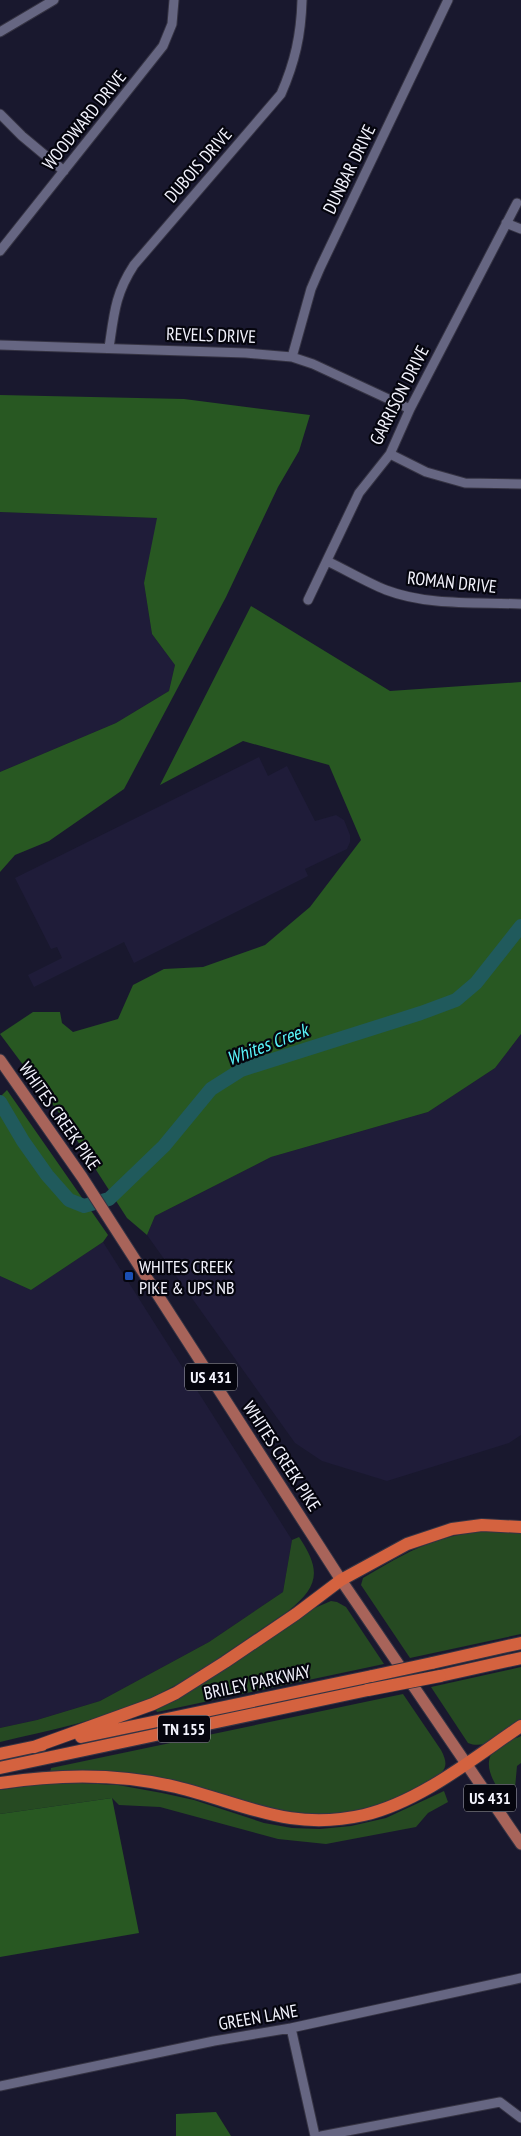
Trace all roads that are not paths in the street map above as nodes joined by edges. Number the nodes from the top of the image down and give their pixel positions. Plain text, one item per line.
1 (54, 0) edge
2 (174, 0) edge
3 (302, 0) edge
4 (448, 0) edge
5 (0, 32) edge
6 (0, 114) edge
7 (64, 171) junction
8 (517, 203) dead end
9 (506, 223) junction
10 (521, 230) edge
11 (0, 250) edge
12 (0, 345) edge
13 (109, 348) junction
14 (292, 357) junction
15 (410, 409) junction
16 (390, 454) junction
17 (521, 484) edge
18 (326, 561) junction
19 (308, 600) dead end
20 (521, 604) edge
21 (0, 1060) edge
22 (521, 1527) edge
23 (341, 1580) junction
24 (521, 1643) edge
25 (521, 1658) edge
26 (521, 1726) edge
27 (34, 1747) junction
28 (0, 1754) edge
29 (467, 1764) junction
30 (0, 1768) edge
31 (0, 1783) edge
32 (521, 1844) edge
33 (521, 1978) edge
34 (292, 2028) junction
35 (0, 2086) edge
36 (521, 2118) edge
37 (315, 2136) edge
38 (322, 2136) edge

1 - 5 street
2 - 7 street, WOODWARD DRIVE
3 - 13 street, DUBOIS DRIVE
4 - 14 street, DUNBAR DRIVE
6 - 7 street
7 - 11 street, WOODWARD DRIVE
8 - 9 street, GARRISON DRIVE
9 - 10 street
9 - 15 street, GARRISON DRIVE
12 - 13 street, REVELS DRIVE
13 - 14 street, REVELS DRIVE
14 - 15 street, REVELS DRIVE
15 - 16 street, GARRISON DRIVE
16 - 17 street
16 - 18 street, GARRISON DRIVE
18 - 19 street, GARRISON DRIVE
18 - 20 street, ROMAN DRIVE
21 - 23 main road, WHITES CREEK PIKE / US 431
22 - 23 highway
23 - 27 highway
23 - 29 main road, WHITES CREEK PIKE / US 431
24 - 27 highway, BRILEY PARKWAY / TN 155, bridge
25 - 30 highway, BRILEY PARKWAY / TN 155, bridge
26 - 29 highway
27 - 28 highway, BRILEY PARKWAY / TN 155
29 - 31 highway
29 - 32 main road, WHITES CREEK PIKE / US 431
33 - 34 street, GREEN LANE
34 - 35 street, GREEN LANE
34 - 37 street
36 - 38 street

